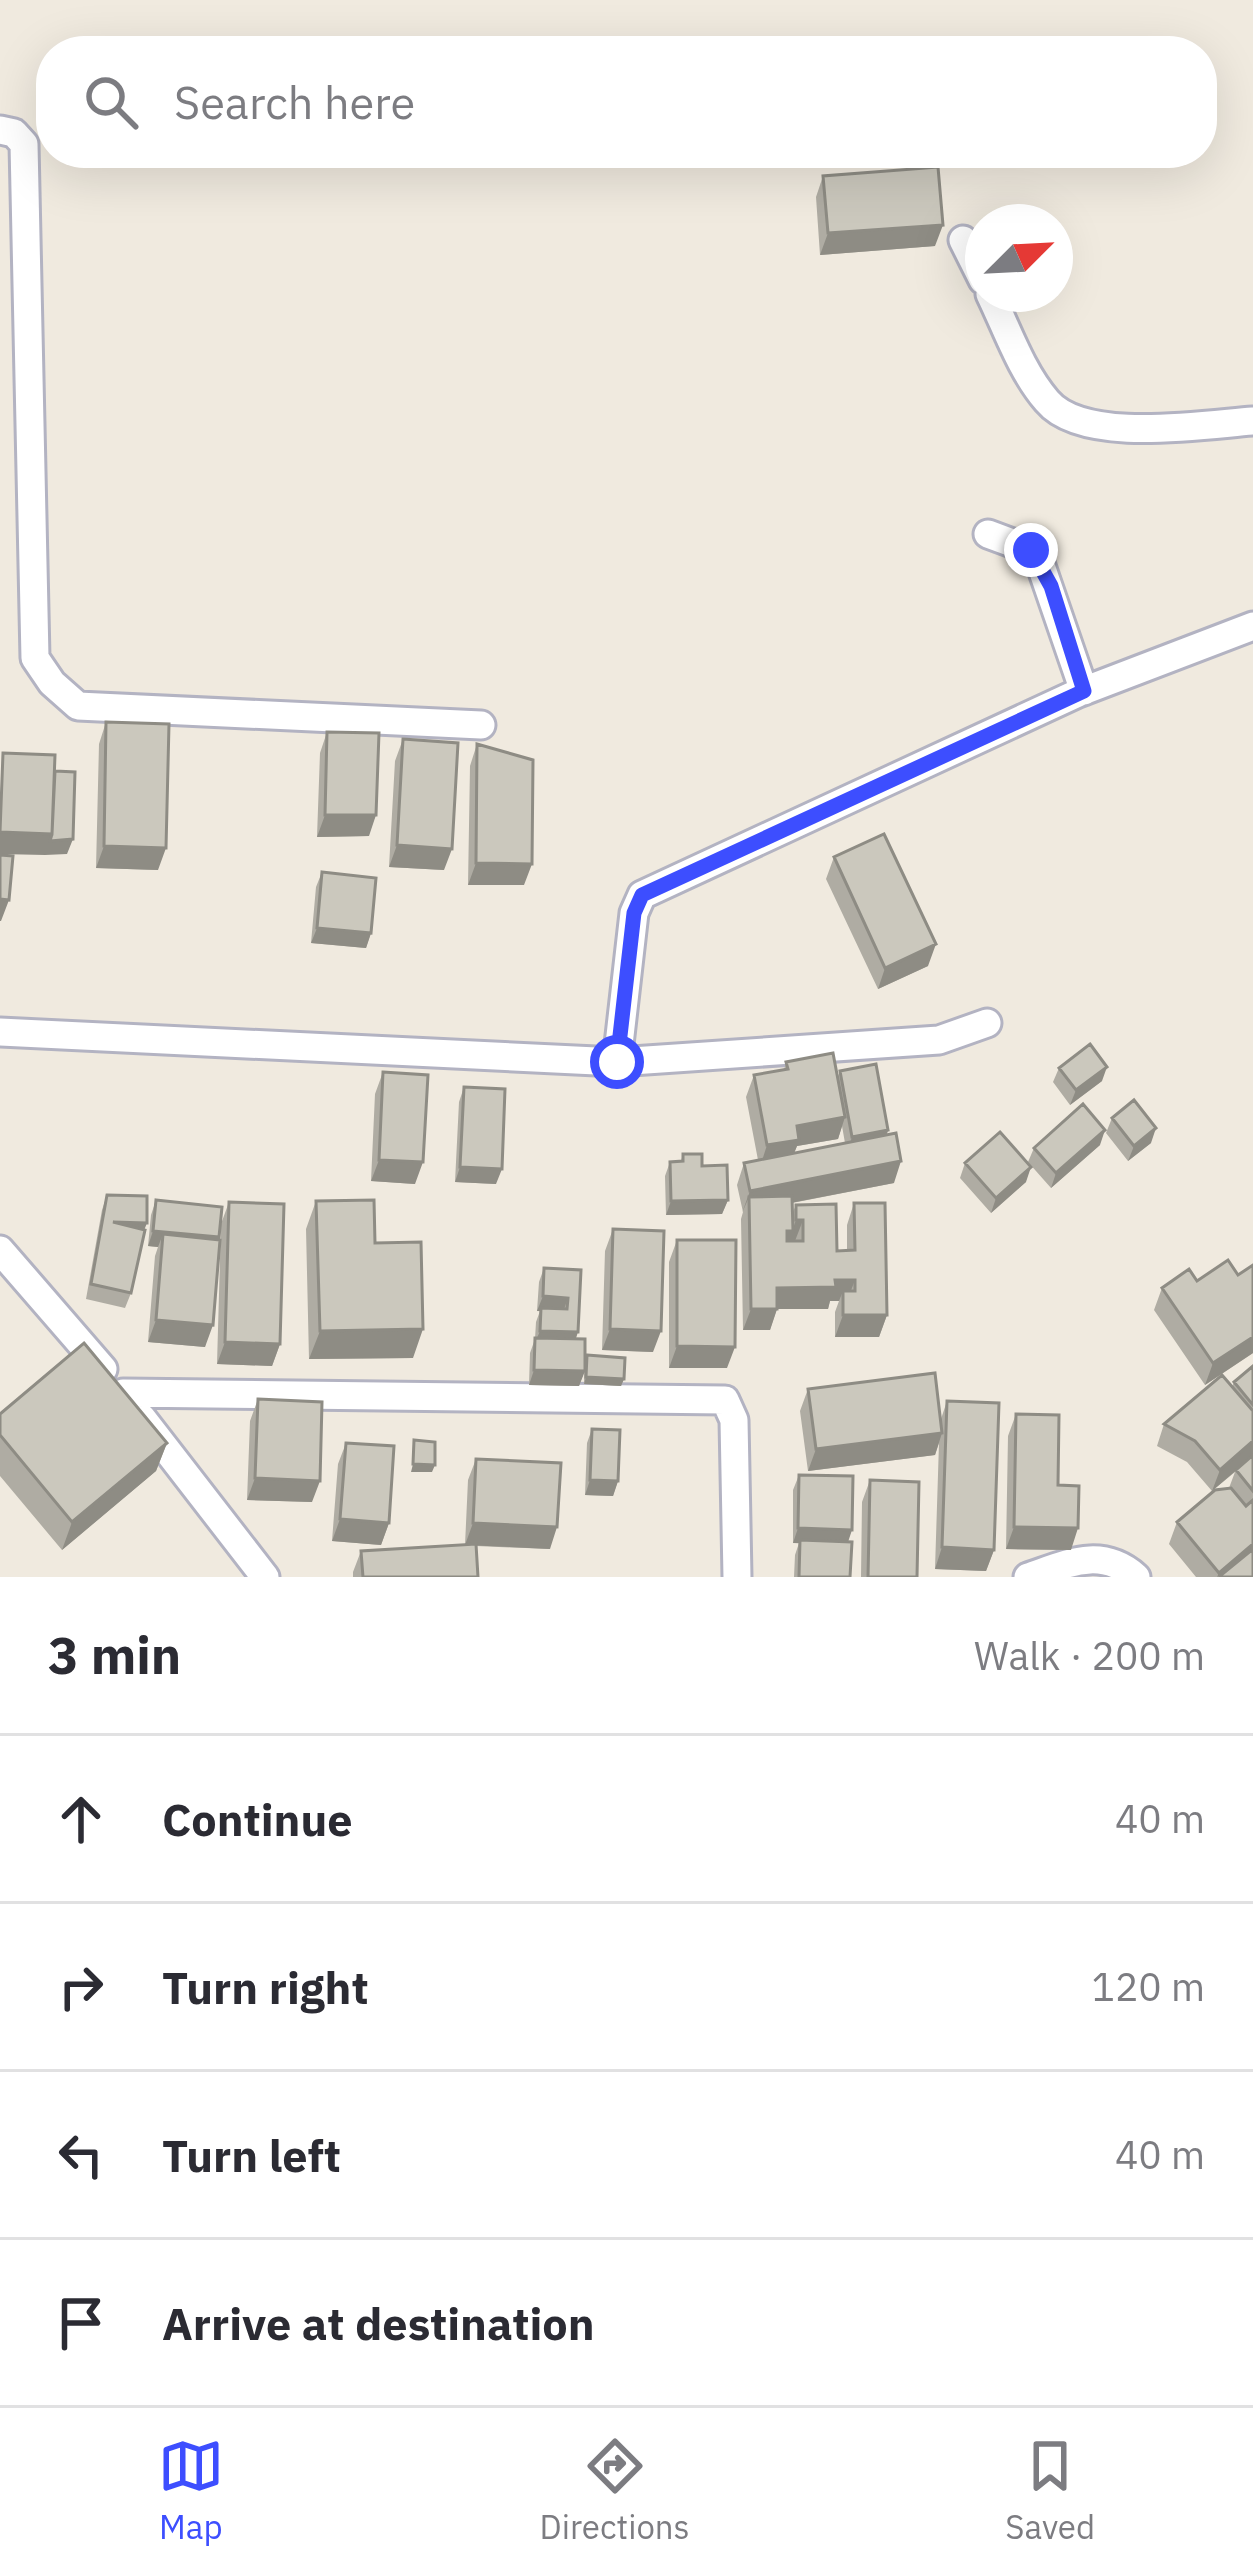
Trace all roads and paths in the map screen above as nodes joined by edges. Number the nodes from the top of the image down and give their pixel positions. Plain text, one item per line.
1 (0, 130) edge
2 (963, 240) dead end
3 (965, 244) edge
4 (999, 312) edge
5 (1253, 421) edge
6 (988, 534) dead end
7 (1253, 626) edge
8 (1084, 691) junction
9 (481, 725) dead end
10 (988, 1023) dead end
11 (0, 1032) edge
12 (617, 1062) junction
13 (0, 1250) edge
14 (123, 1393) junction
15 (265, 1577) edge
16 (737, 1577) edge
17 (1028, 1577) edge
18 (1136, 1577) edge

1 - 9 street
2 - 3 street
4 - 5 street
6 - 8 street
7 - 8 street
8 - 12 street
10 - 12 street
11 - 12 street
13 - 14 street
14 - 15 street
14 - 16 street
17 - 18 street

